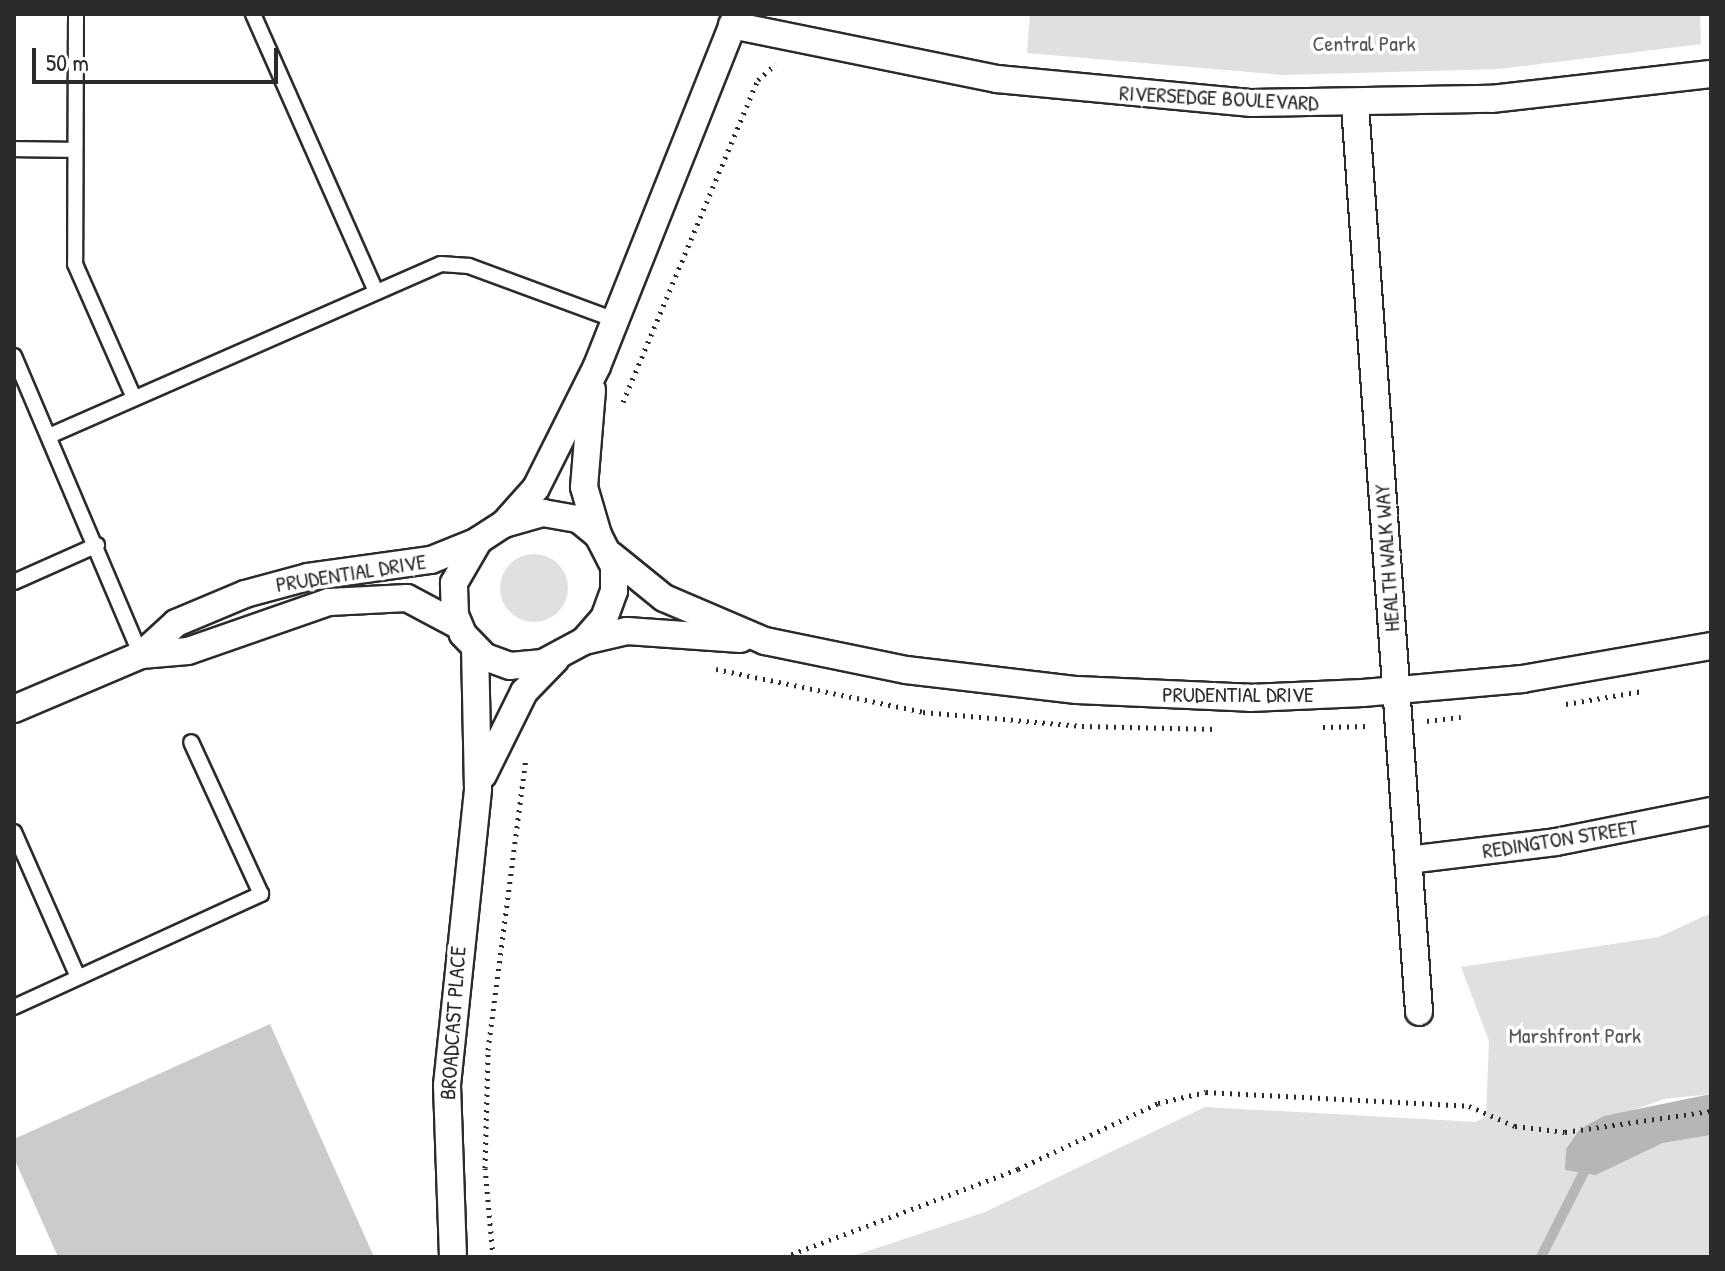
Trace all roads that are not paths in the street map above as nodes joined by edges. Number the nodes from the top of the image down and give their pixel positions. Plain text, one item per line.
1 (76, 14) edge
2 (253, 14) edge
3 (735, 20) edge
4 (1711, 74) edge
5 (1355, 105) junction
6 (14, 149) edge
7 (75, 150) junction
8 (376, 291) junction
9 (615, 320) junction
10 (14, 356) edge
11 (597, 366) junction
12 (134, 398) junction
13 (49, 436) junction
14 (504, 524) junction
15 (479, 540) junction
16 (97, 545) junction
17 (604, 545) junction
18 (14, 582) edge
19 (458, 625) junction
20 (584, 641) junction
21 (765, 641) junction
22 (1711, 646) edge
23 (475, 649) junction
24 (141, 655) junction
25 (559, 657) junction
26 (1396, 690) junction
27 (14, 709) edge
28 (191, 742) dead end
29 (478, 789) junction
30 (1711, 811) edge
31 (14, 832) edge
32 (1408, 860) junction
33 (78, 977) junction
34 (14, 1007) edge
35 (1419, 1012) dead end
36 (453, 1257) edge

1 - 7 lane
2 - 8 lane
3 - 5 street, RIVERSEDGE BOULEVARD
3 - 9 street
4 - 5 street, RIVERSEDGE BOULEVARD
5 - 26 street, HEALTH WALK WAY
6 - 7 lane
7 - 12 lane
8 - 9 lane
8 - 12 lane
9 - 11 street
10 - 13 lane
11 - 14 street
11 - 17 street
12 - 13 lane
13 - 16 lane
14 - 15 street
14 - 17 street
15 - 19 street
15 - 24 street, PRUDENTIAL DRIVE
16 - 18 lane
16 - 24 lane
17 - 20 street
17 - 21 street, PRUDENTIAL DRIVE
19 - 23 street
19 - 24 street, PRUDENTIAL DRIVE
20 - 21 street, PRUDENTIAL DRIVE
20 - 25 street
21 - 26 street, PRUDENTIAL DRIVE
22 - 26 street, PRUDENTIAL DRIVE
23 - 25 street
23 - 29 street, BROADCAST PLACE
24 - 27 street, PRUDENTIAL DRIVE
25 - 29 street, BROADCAST PLACE
26 - 32 street, HEALTH WALK WAY
28 - 33 lane
29 - 36 street, BROADCAST PLACE
30 - 32 street, REDINGTON STREET
31 - 33 lane
32 - 35 street, HEALTH WALK WAY
33 - 34 lane

